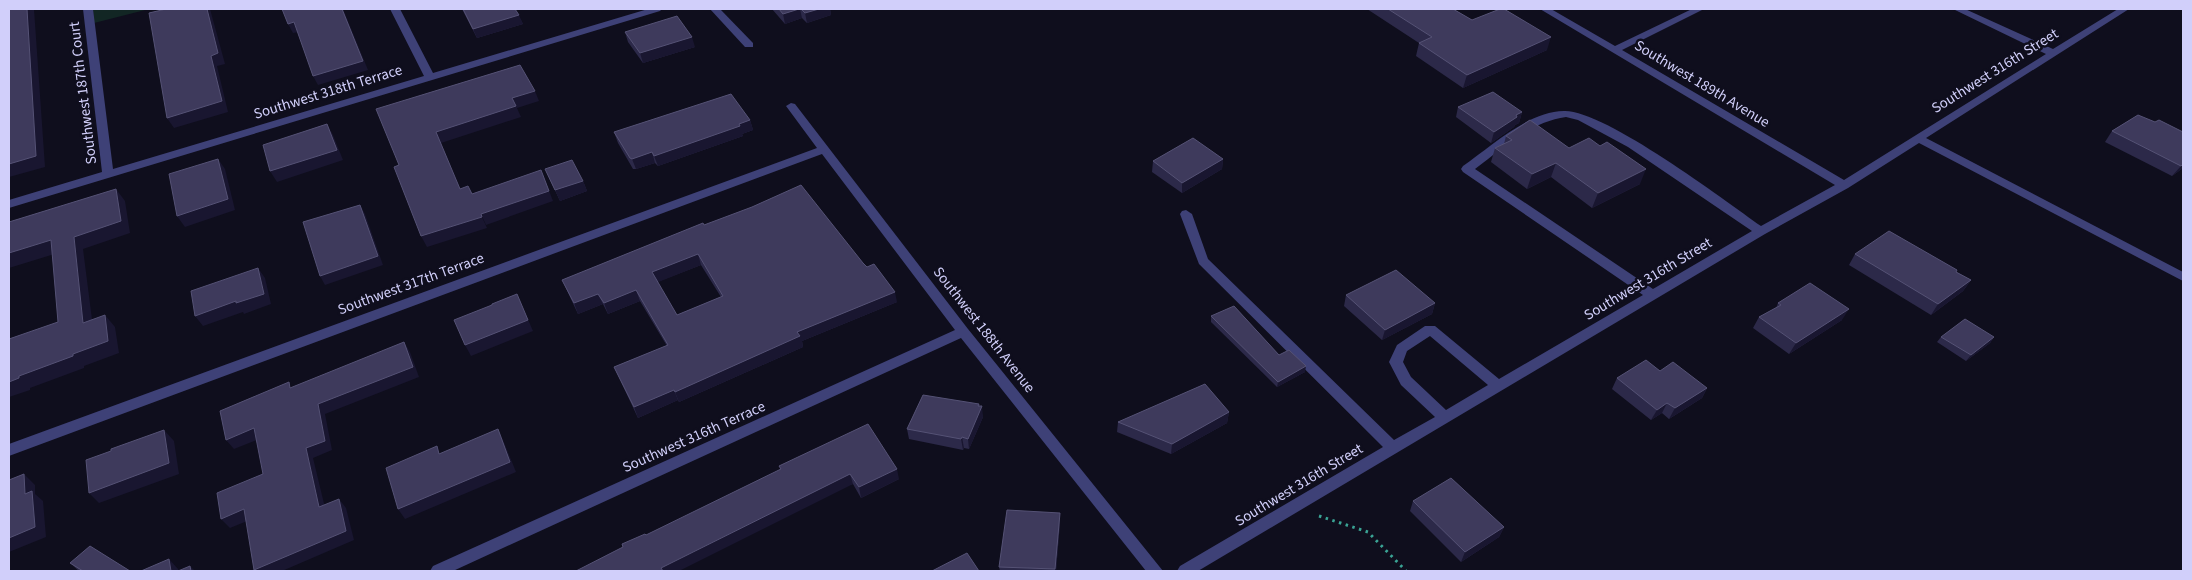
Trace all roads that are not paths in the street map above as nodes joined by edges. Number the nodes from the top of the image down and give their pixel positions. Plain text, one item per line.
1 (88, 9) edge
2 (395, 9) edge
3 (657, 9) edge
4 (715, 9) edge
5 (1545, 9) edge
6 (1699, 9) edge
7 (1958, 9) edge
8 (2124, 9) edge
9 (749, 45) dead end
10 (1615, 50) junction
11 (2052, 53) junction
12 (430, 76) junction
13 (791, 106) dead end
14 (1918, 138) junction
15 (824, 149) junction
16 (108, 174) junction
17 (1844, 185) junction
18 (9, 204) edge
19 (1186, 214) dead end
20 (1761, 231) junction
21 (2183, 277) edge
22 (1653, 295) junction
23 (963, 332) junction
24 (1498, 386) junction
25 (1445, 418) junction
26 (1394, 448) junction
27 (9, 450) edge
28 (438, 571) edge
29 (1155, 571) edge
30 (1185, 571) edge

1 - 16 street, Southwest 187th Court
2 - 12 street
3 - 12 street, Southwest 318th Terrace
4 - 9 street
5 - 10 street, Southwest 189th Avenue
6 - 10 street
7 - 11 street
8 - 11 street, Southwest 316th Street
10 - 17 street, Southwest 189th Avenue
11 - 14 street, Southwest 316th Street
12 - 16 street, Southwest 318th Terrace
13 - 15 street, Southwest 188th Avenue
14 - 17 street, Southwest 316th Street
14 - 21 street
15 - 23 street, Southwest 188th Avenue
15 - 27 street, Southwest 317th Terrace
16 - 18 street, Southwest 318th Terrace
17 - 20 street, Southwest 316th Street
19 - 26 street
20 - 22 street, Southwest 316th Street
20 - 22 street
22 - 24 street, Southwest 316th Street
23 - 28 street, Southwest 316th Terrace
23 - 29 street, Southwest 188th Avenue
24 - 25 street, Southwest 316th Street
24 - 25 street
25 - 26 street, Southwest 316th Street
26 - 30 street, Southwest 316th Street

